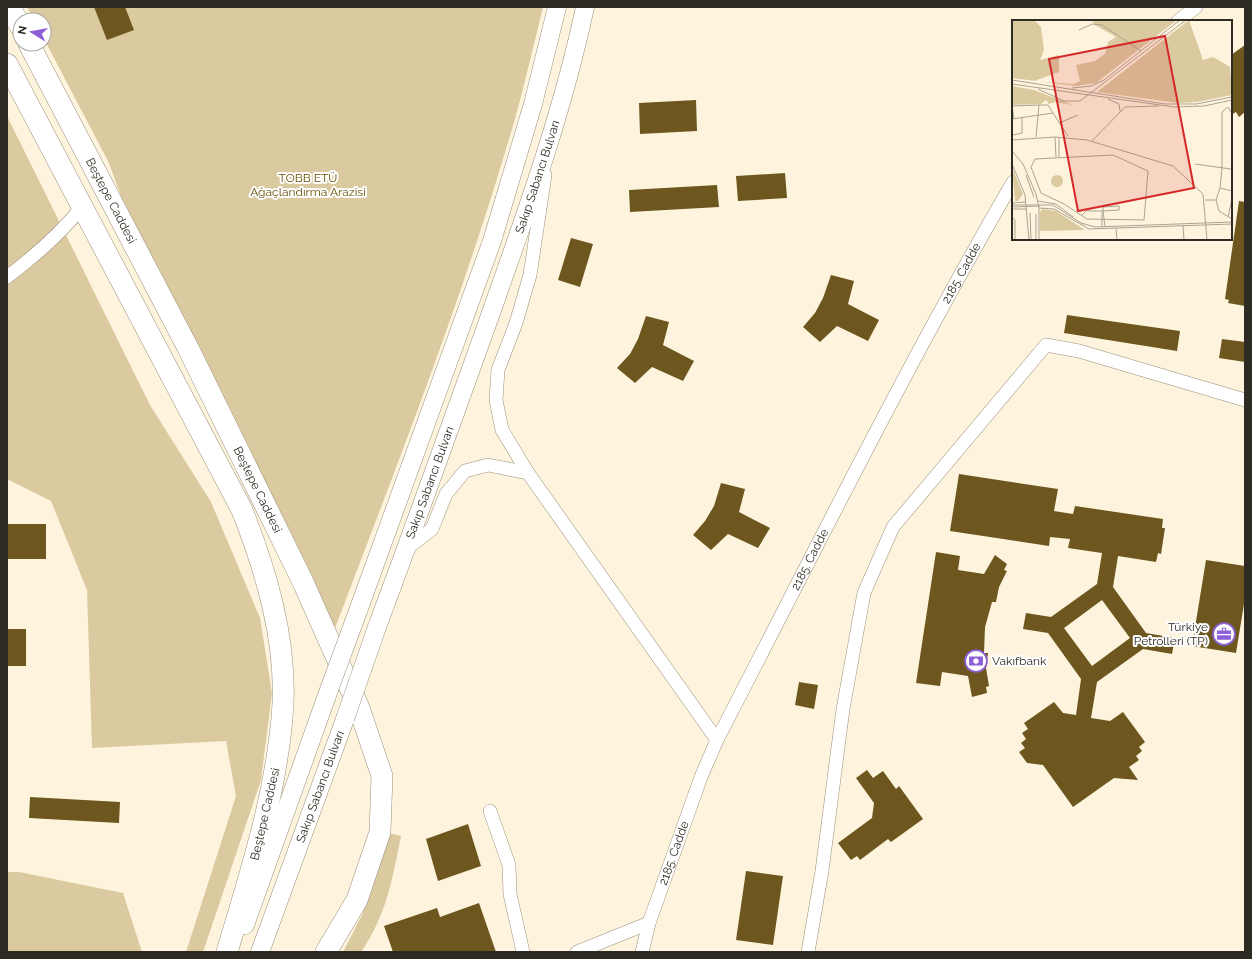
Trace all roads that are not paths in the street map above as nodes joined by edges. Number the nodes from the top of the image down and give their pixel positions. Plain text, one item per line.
1 (557, 7) edge
2 (585, 7) edge
3 (1196, 7) edge
4 (1179, 20) edge
5 (33, 52) edge
6 (7, 64) edge
7 (548, 145) junction
8 (1012, 184) edge
9 (82, 207) junction
10 (7, 277) edge
11 (1245, 400) edge
12 (528, 473) junction
13 (406, 549) junction
14 (717, 740) junction
15 (490, 811) dead end
16 (649, 923) junction
17 (227, 952) edge
18 (235, 952) edge
19 (260, 952) edge
20 (326, 952) edge
21 (523, 952) edge
22 (577, 952) edge
23 (642, 952) edge
24 (808, 952) edge

1 - 18 main road, Sakıp Sabancı Bulvarı, bridge
2 - 7 main road, Sakıp Sabancı Bulvarı
3 - 4 street
5 - 20 main road, Beştepe Caddesi
6 - 9 main road, Beştepe Caddesi
7 - 12 street
7 - 13 main road, Sakıp Sabancı Bulvarı
8 - 14 street, 2185. Cadde
9 - 10 street
9 - 17 main road, Beştepe Caddesi
11 - 24 street
12 - 13 street
12 - 14 street
13 - 19 main road, Sakıp Sabancı Bulvarı, bridge
14 - 16 street, 2185. Cadde
15 - 21 street
16 - 22 street
16 - 23 street, 2185. Cadde

